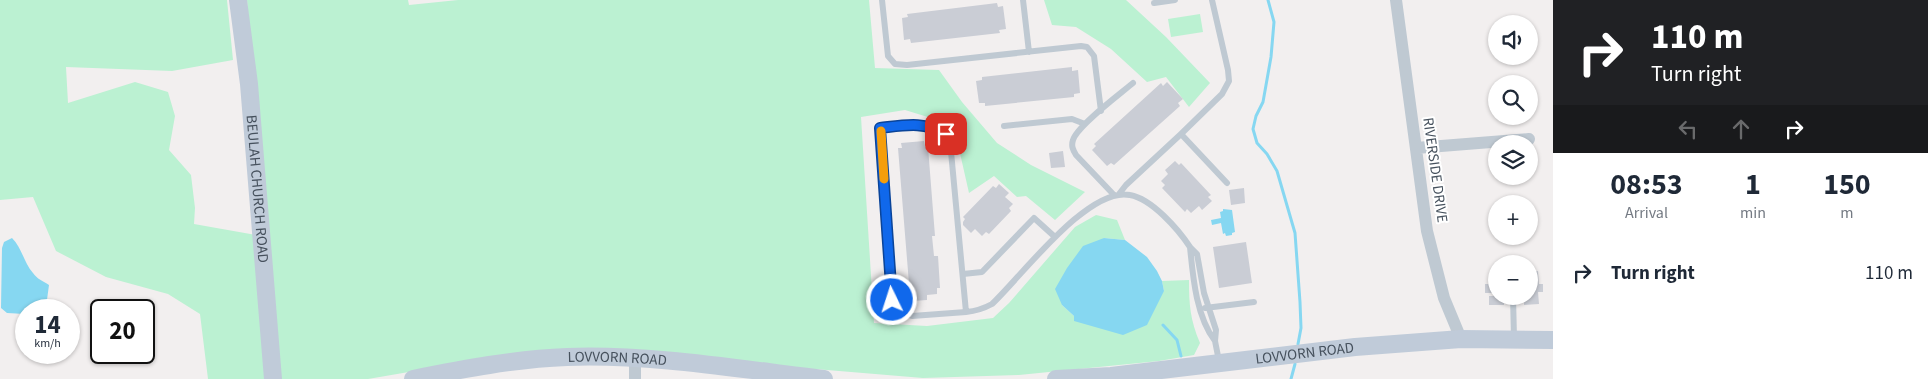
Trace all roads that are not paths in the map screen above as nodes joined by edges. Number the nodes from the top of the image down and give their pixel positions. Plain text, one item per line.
1 (238, 0) edge
2 (882, 0) edge
3 (1023, 0) edge
4 (1175, 0) edge
5 (1212, 0) edge
6 (1396, 0) edge
7 (1154, 3) dead end
8 (1029, 52) junction
9 (1133, 83) dead end
10 (1101, 110) junction
11 (1085, 124) junction
12 (1004, 126) dead end
13 (1180, 134) junction
14 (1488, 142) edge
15 (1416, 148) junction
16 (1226, 183) dead end
17 (1116, 195) junction
18 (1055, 237) junction
19 (1190, 247) junction
20 (963, 274) junction
21 (1254, 302) dead end
22 (1513, 305) edge
23 (1209, 308) junction
24 (1200, 309) junction
25 (966, 312) junction
26 (1461, 339) junction
27 (1514, 340) junction
28 (1553, 340) edge
29 (1215, 341) junction
30 (634, 358) junction
31 (1219, 364) junction
32 (273, 379) edge
33 (413, 379) edge
34 (635, 379) edge
35 (824, 379) edge
36 (1056, 379) edge

1 - 32 street, BEULAH CHURCH ROAD
2 - 8 lane
3 - 8 lane
4 - 7 lane
5 - 13 lane
6 - 15 street, RIVERSIDE DRIVE
8 - 10 lane
9 - 10 lane
10 - 11 lane
11 - 12 lane
11 - 17 lane
13 - 16 lane
13 - 17 lane
14 - 15 street
15 - 26 street, RIVERSIDE DRIVE
17 - 18 lane
17 - 19 lane
18 - 20 lane
18 - 25 lane
19 - 23 lane
19 - 24 lane
20 - 25 lane
20 - 25 lane
21 - 23 lane
22 - 27 lane
23 - 24 lane
23 - 29 lane
24 - 29 lane
26 - 27 street, LOVVORN ROAD
26 - 31 street, LOVVORN ROAD
27 - 28 street, LOVVORN ROAD
29 - 31 lane
30 - 33 street, LOVVORN ROAD
30 - 34 street
30 - 35 street, LOVVORN ROAD
31 - 36 street, LOVVORN ROAD

